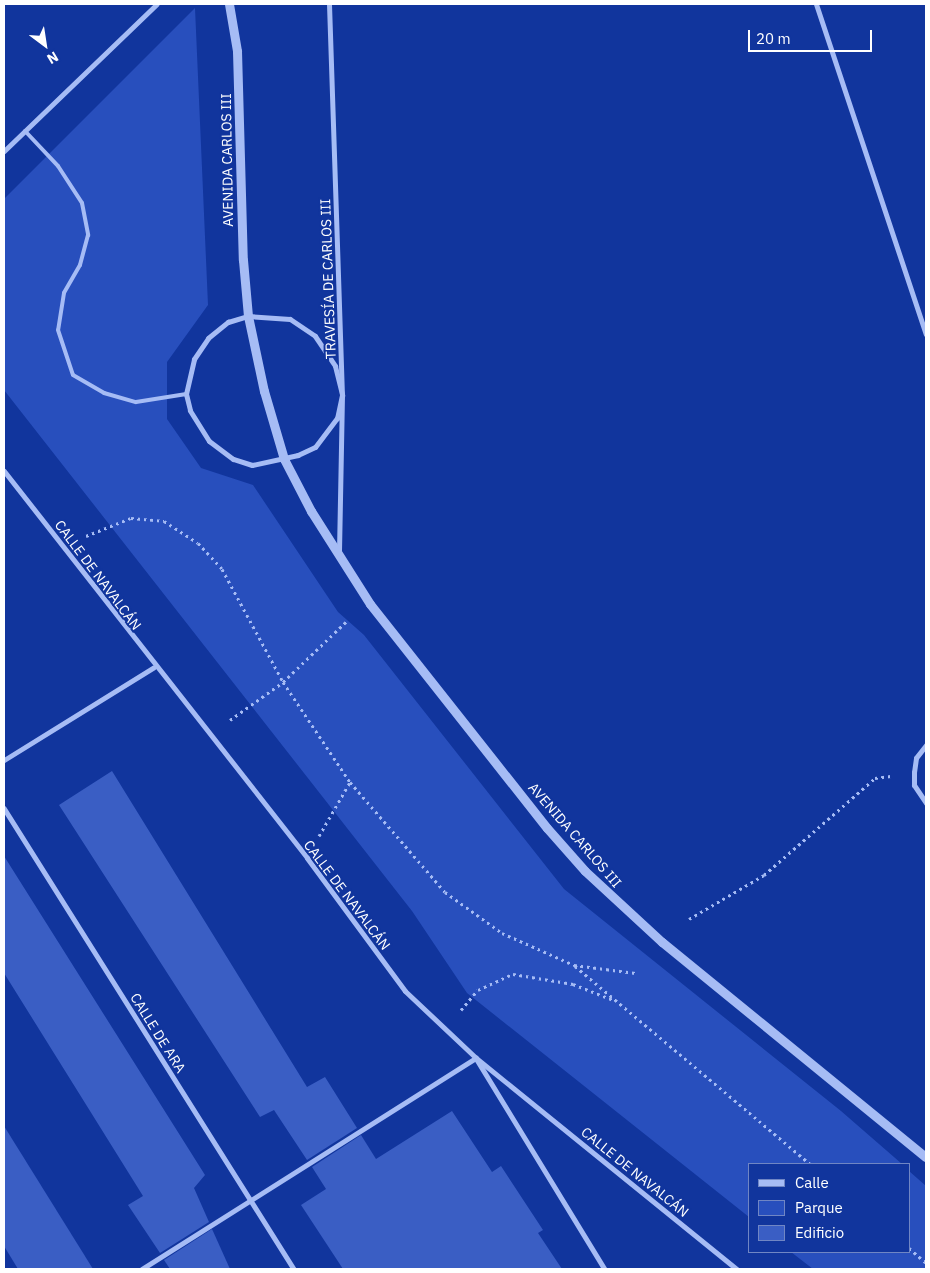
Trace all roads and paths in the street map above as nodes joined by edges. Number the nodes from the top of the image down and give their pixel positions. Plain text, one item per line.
1 (157, 4) edge
2 (229, 4) edge
3 (329, 4) edge
4 (816, 4) edge
5 (24, 131) junction
6 (4, 151) edge
7 (248, 316) junction
8 (926, 334) edge
9 (186, 394) junction
10 (342, 394) junction
11 (284, 459) junction
12 (4, 471) edge
13 (64, 549) junction
14 (339, 554) junction
15 (353, 615) dead end
16 (154, 667) junction
17 (283, 682) junction
18 (210, 735) junction
19 (926, 745) edge
20 (4, 760) edge
21 (914, 772) junction
22 (350, 782) junction
23 (926, 803) edge
24 (4, 808) edge
25 (306, 858) junction
26 (689, 919) dead end
27 (574, 965) junction
28 (635, 973) dead end
29 (618, 1002) junction
30 (445, 1030) junction
31 (476, 1058) junction
32 (926, 1157) edge
33 (809, 1163) edge
34 (251, 1200) junction
35 (910, 1249) edge
36 (926, 1263) edge
37 (142, 1269) edge
38 (294, 1269) edge
39 (605, 1269) edge
40 (737, 1269) edge

1 - 5 street
2 - 7 street, AVENIDA CARLOS III
3 - 10 street, TRAVESÍA DE CARLOS III
4 - 8 street
5 - 6 street
5 - 9 lane
7 - 9 street
7 - 10 street
7 - 11 street, AVENIDA CARLOS III
9 - 11 street
10 - 11 street
10 - 14 street, TRAVESÍA DE CARLOS III
11 - 14 street, AVENIDA CARLOS III
12 - 13 street, CALLE DE NAVALCÁN
13 - 16 street, CALLE DE NAVALCÁN
13 - 17 path
14 - 32 street, AVENIDA CARLOS III
15 - 17 path
16 - 18 street, CALLE DE NAVALCÁN
16 - 20 street
17 - 18 path
17 - 22 path
18 - 25 street, CALLE DE NAVALCÁN
19 - 21 street
21 - 23 street
21 - 26 path
22 - 25 path
22 - 27 path
24 - 34 street, CALLE DE ARA
25 - 30 street, CALLE DE NAVALCÁN
27 - 28 path
27 - 29 path
29 - 30 path
29 - 33 path
30 - 31 street, CALLE DE NAVALCÁN
31 - 34 street
31 - 39 street
31 - 40 street, CALLE DE NAVALCÁN
34 - 37 street
34 - 38 street, CALLE DE ARA
35 - 36 path

